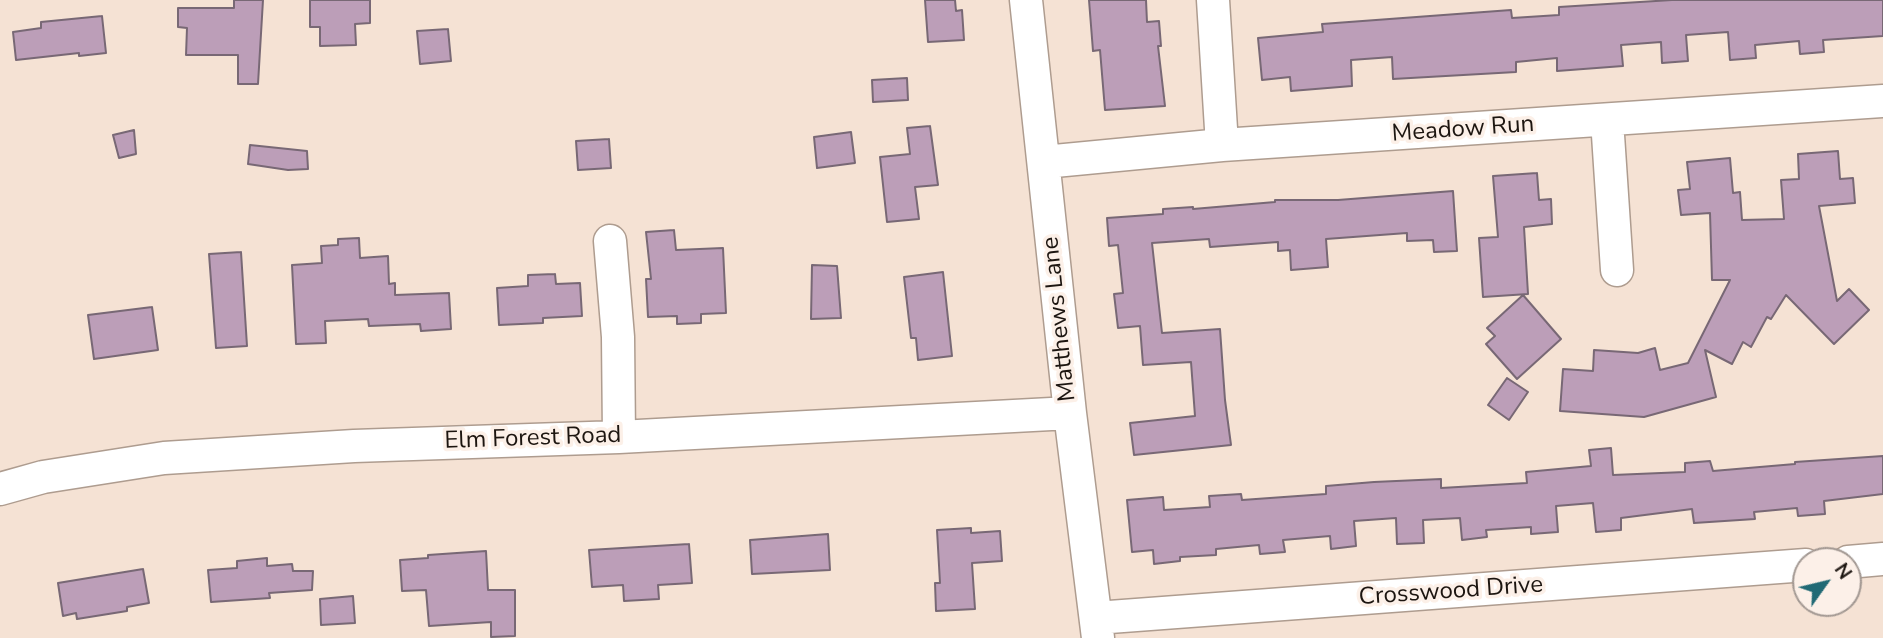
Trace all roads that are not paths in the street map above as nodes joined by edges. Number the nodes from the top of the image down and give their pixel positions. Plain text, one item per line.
1 (1026, 0) edge
2 (1213, 0) edge
3 (1883, 101) edge
4 (1607, 120) junction
5 (1222, 145) junction
6 (1044, 162) junction
7 (610, 241) dead end
8 (1617, 270) dead end
9 (1070, 413) junction
10 (619, 437) junction
11 (0, 489) edge
12 (1883, 559) edge
13 (1862, 561) edge
14 (1792, 566) edge
15 (1097, 628) edge

1 - 6 street, Matthews Lane
2 - 5 street
3 - 4 street, Meadow Run
4 - 5 street, Meadow Run
4 - 8 street
5 - 6 street, Meadow Run
6 - 9 street, Matthews Lane
7 - 10 street
9 - 10 street, Elm Forest Road
9 - 15 street, Matthews Lane
10 - 11 street, Elm Forest Road
12 - 13 street
14 - 15 street, Crosswood Drive

